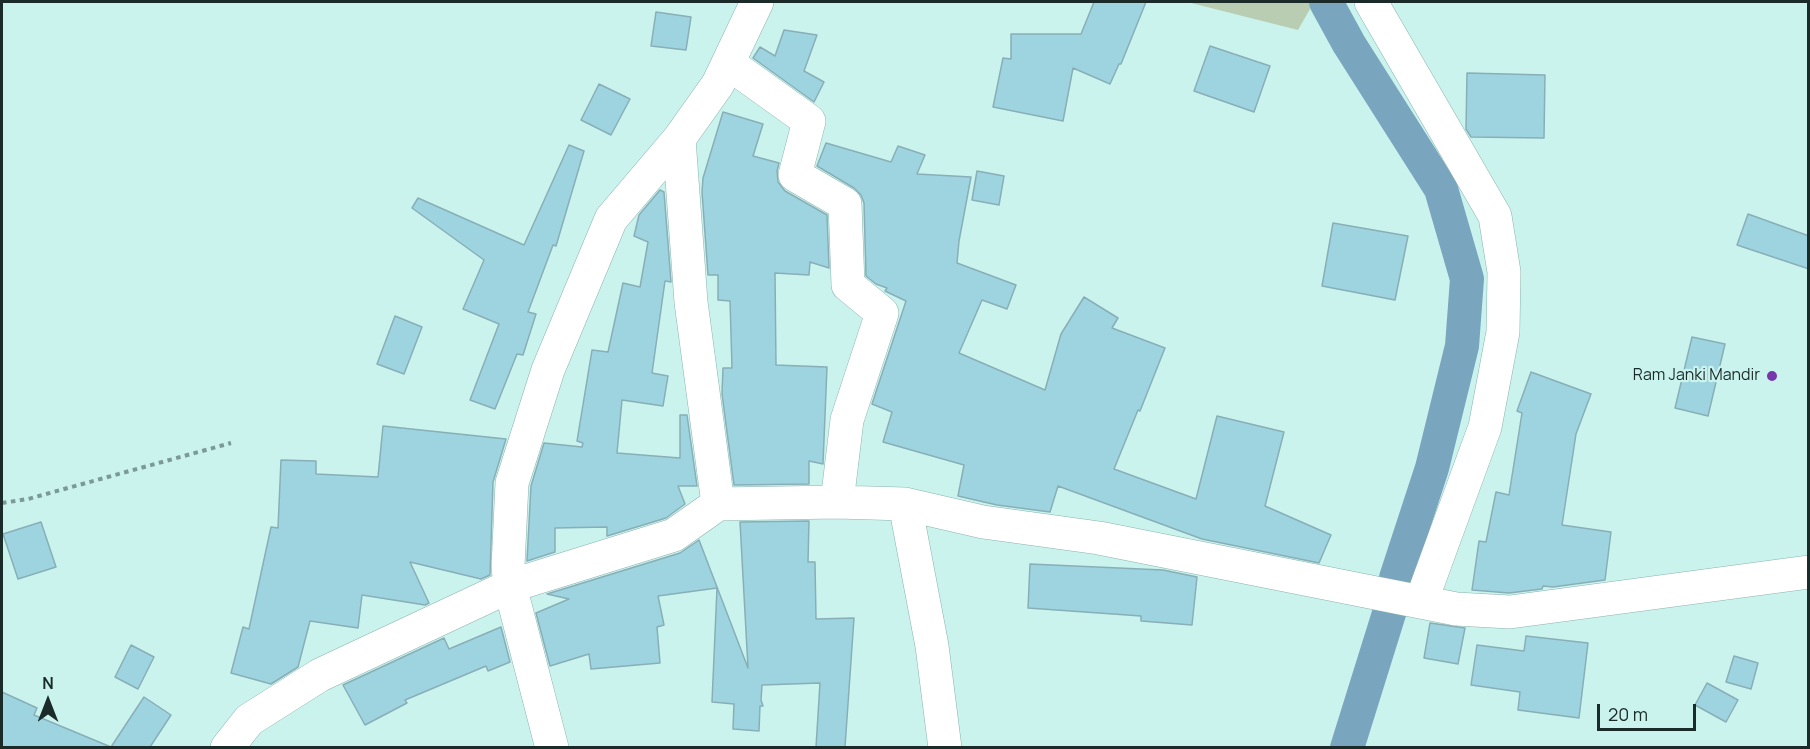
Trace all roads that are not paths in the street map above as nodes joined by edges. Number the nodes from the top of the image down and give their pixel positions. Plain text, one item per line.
1 (756, 2) edge
2 (1371, 2) edge
3 (728, 63) junction
4 (680, 139) junction
5 (837, 502) junction
6 (718, 504) junction
7 (905, 504) junction
8 (1809, 572) edge
9 (510, 586) junction
10 (1421, 602) junction
11 (227, 747) edge
12 (552, 747) edge
13 (945, 747) edge

1 - 3 street
2 - 10 street
3 - 4 street
3 - 5 street
4 - 6 street
4 - 9 street
5 - 6 street
5 - 7 street
6 - 9 street
7 - 10 street
7 - 13 street
8 - 10 street
9 - 11 street
9 - 12 street

